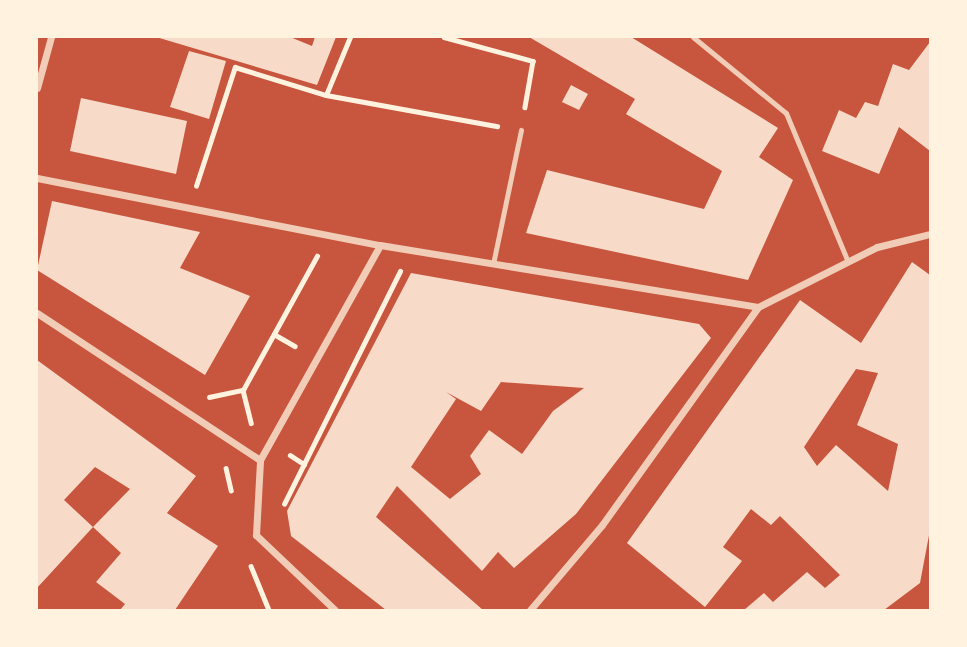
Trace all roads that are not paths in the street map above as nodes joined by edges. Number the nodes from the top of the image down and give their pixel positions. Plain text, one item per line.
1 (51, 37) edge
2 (693, 37) edge
3 (37, 88) edge
4 (521, 130) road end
5 (37, 178) edge
6 (930, 234) edge
7 (380, 245) junction
8 (848, 262) junction
9 (493, 264) junction
10 (758, 307) junction
11 (37, 313) edge
12 (260, 460) junction
13 (335, 610) edge
14 (530, 610) edge

1 - 3 street
2 - 8 lane
4 - 9 lane
5 - 7 street
6 - 8 street
7 - 9 street
7 - 12 street
8 - 10 street
9 - 10 street
10 - 14 street
11 - 12 street
12 - 13 street

